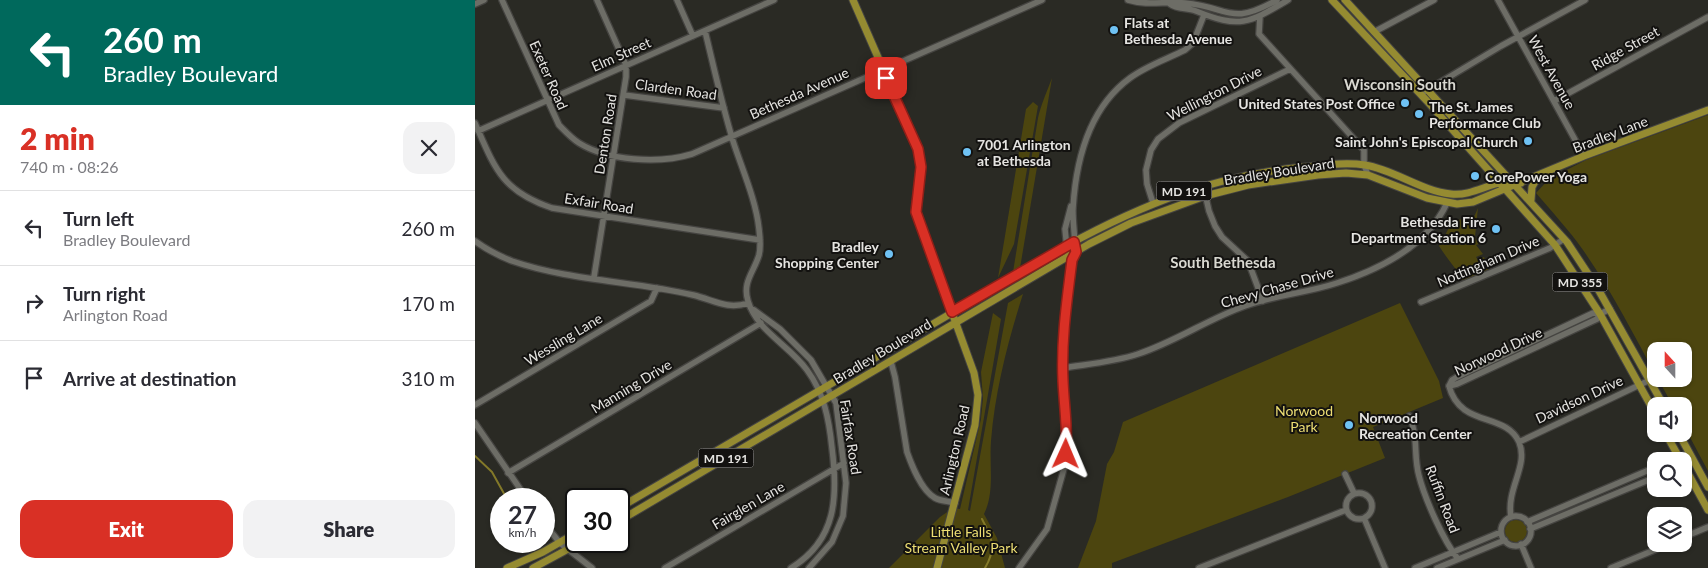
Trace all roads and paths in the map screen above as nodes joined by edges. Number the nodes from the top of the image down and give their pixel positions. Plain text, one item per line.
1 (484, 0) edge
2 (502, 0) edge
3 (597, 0) edge
4 (677, 0) edge
5 (774, 0) edge
6 (853, 0) edge
7 (1042, 0) edge
8 (1128, 0) edge
9 (1277, 0) edge
10 (1288, 0) edge
11 (1333, 0) edge
12 (1345, 0) edge
13 (1434, 0) edge
14 (1498, 0) edge
15 (1585, 0) edge
16 (475, 4) edge
17 (1187, 4) edge
18 (1253, 12) junction
19 (1204, 14) junction
20 (1260, 16) junction
21 (1708, 17) edge
22 (1251, 20) junction
23 (705, 31) junction
24 (1374, 32) junction
25 (693, 36) junction
26 (1518, 36) junction
27 (626, 65) junction
28 (1290, 69) junction
29 (883, 70) junction
30 (1428, 89) junction
31 (624, 95) junction
32 (1420, 95) junction
33 (546, 100) junction
34 (1554, 101) junction
35 (724, 108) junction
36 (1708, 110) edge
37 (475, 123) edge
38 (478, 131) junction
39 (732, 136) junction
40 (615, 155) junction
41 (1584, 156) junction
42 (1363, 165) junction
43 (1346, 173) junction
44 (1368, 175) junction
45 (1539, 175) junction
46 (1500, 183) junction
47 (1517, 183) junction
48 (1203, 185) junction
49 (1506, 190) junction
50 (1205, 196) junction
51 (1073, 200) junction
52 (1531, 200) junction
53 (1447, 202) junction
54 (1153, 203) junction
55 (605, 217) junction
56 (1564, 239) junction
57 (760, 240) junction
58 (475, 241) edge
59 (1074, 242) junction
60 (1066, 246) junction
61 (1555, 246) junction
62 (1076, 252) junction
63 (1069, 259) junction
64 (594, 278) junction
65 (657, 288) junction
66 (1263, 301) junction
67 (1421, 302) dead end
68 (748, 303) junction
69 (1610, 309) junction
70 (952, 312) junction
71 (1600, 314) junction
72 (763, 322) junction
73 (955, 322) junction
74 (1546, 335) junction
75 (1549, 342) junction
76 (1499, 357) junction
77 (1503, 363) junction
78 (891, 366) junction
79 (1063, 368) junction
80 (1647, 375) edge
81 (1647, 382) edge
82 (827, 385) junction
83 (1640, 385) junction
84 (1449, 386) junction
85 (818, 390) junction
86 (832, 395) junction
87 (1647, 398) edge
88 (823, 400) junction
89 (475, 405) edge
90 (1409, 416) dead end
91 (475, 423) edge
92 (1519, 442) junction
93 (1693, 461) edge
94 (844, 463) junction
95 (835, 468) junction
96 (1647, 471) edge
97 (509, 473) junction
98 (1345, 474) dead end
99 (1647, 480) edge
100 (1692, 480) edge
101 (1708, 487) edge
102 (519, 488) edge
103 (1601, 491) junction
104 (1357, 493) junction
105 (1604, 499) junction
106 (630, 501) edge
107 (955, 502) junction
108 (1346, 510) junction
109 (1708, 510) edge
110 (630, 514) edge
111 (1511, 517) junction
112 (1364, 518) junction
113 (1527, 522) junction
114 (1708, 527) edge
115 (1531, 529) junction
116 (1501, 532) junction
117 (1692, 534) edge
118 (555, 538) edge
119 (565, 539) edge
120 (1505, 540) junction
121 (559, 543) junction
122 (1521, 544) junction
123 (565, 547) edge
124 (565, 552) edge
125 (1453, 552) junction
126 (1650, 552) edge
127 (573, 553) edge
128 (1458, 559) junction
129 (507, 568) edge
130 (533, 568) edge
131 (592, 568) edge
132 (665, 568) edge
133 (791, 568) edge
134 (809, 568) edge
135 (937, 568) edge
136 (1019, 568) edge
137 (1199, 568) edge
138 (1385, 568) edge
139 (1415, 568) edge
140 (1437, 568) edge
141 (1531, 568) edge
142 (1611, 568) edge

1 - 16 street
2 - 33 street, Exeter Road
3 - 27 street, Denton Road
4 - 25 street
5 - 23 street, Elm Street
6 - 29 main road, Arlington Road
7 - 29 street, Bethesda Avenue
8 - 17 street
9 - 18 street
10 - 20 street
11 - 32 main road, MD 355
12 - 24 main road, MD 355
13 - 24 street
14 - 26 street, West Avenue
15 - 26 street
17 - 18 street
17 - 19 street
18 - 22 street
19 - 22 street
19 - 51 street
20 - 22 street
20 - 28 street
21 - 34 street, Ridge Street
23 - 25 street, Elm Street
23 - 35 street
24 - 30 main road, MD 355
25 - 27 street, Elm Street
26 - 30 street
26 - 34 street, West Avenue
27 - 31 street, Denton Road
27 - 33 street, Elm Street
28 - 42 street
28 - 54 street, Wellington Drive
29 - 39 street, Bethesda Avenue
29 - 70 main road, Arlington Road
30 - 32 street
30 - 47 main road, MD 355
31 - 35 street, Clarden Road
31 - 40 street, Denton Road
32 - 46 main road, MD 355
33 - 38 street, Elm Street
33 - 40 street, Exeter Road
34 - 41 street, West Avenue
35 - 39 street
36 - 41 main road, Bradley Lane / MD 191
37 - 38 street, Exfair Road
38 - 55 street, Exfair Road
39 - 40 street, Exeter Road
39 - 57 street
40 - 55 street, Denton Road
41 - 45 main road, Bradley Lane / MD 191
42 - 43 main road
42 - 44 street
42 - 46 main road, Bradley Boulevard / MD 191
42 - 48 main road, Bradley Boulevard / MD 191
43 - 44 main road, Bradley Boulevard / MD 191
43 - 50 main road, Bradley Boulevard / MD 191
44 - 53 main road, Bradley Boulevard / MD 191
45 - 47 main road, Bradley Lane / MD 191
45 - 52 main road
46 - 47 main road, Bradley Boulevard / MD 191
46 - 49 main road, MD 355
47 - 49 main road, Bradley Boulevard / MD 191
47 - 52 main road, MD 355
48 - 50 street
48 - 54 main road, Bradley Boulevard / MD 191
49 - 53 main road, Bradley Boulevard / MD 191
49 - 61 main road, MD 355
50 - 62 main road, Bradley Boulevard / MD 191
50 - 66 street
51 - 59 street
51 - 60 street
52 - 56 main road, MD 355
53 - 66 street, Chevy Chase Drive
54 - 59 main road, Bradley Boulevard / MD 191
55 - 57 street, Exfair Road
55 - 64 street, Denton Road
56 - 61 street, Nottingham Drive
56 - 69 main road, MD 355
57 - 68 street
58 - 64 street
59 - 60 main road, Bradley Boulevard / MD 191
59 - 62 street
60 - 63 street
60 - 70 main road, Bradley Boulevard / MD 191
61 - 67 street, Nottingham Drive
61 - 71 main road, MD 355
62 - 63 main road, Bradley Boulevard / MD 191
63 - 73 main road, Bradley Boulevard / MD 191
63 - 79 street
64 - 65 street
65 - 68 street
65 - 89 street, Wessling Lane
66 - 79 street, Chevy Chase Drive
68 - 72 street, Fairfax Road
69 - 71 street, Norwood Drive
69 - 80 main road, MD 355
70 - 73 main road, Arlington Road
70 - 82 main road, Bradley Boulevard / MD 191
71 - 74 street, Norwood Drive
71 - 75 street, Norwood Drive
71 - 83 main road, MD 355
72 - 82 street, Fairfax Road
72 - 85 street, Fairfax Road
72 - 97 street, Manning Drive
73 - 78 main road, Bradley Boulevard / MD 191
73 - 107 main road, Arlington Road
74 - 75 street
74 - 76 street, Norwood Drive
75 - 77 street, Norwood Drive
76 - 77 street
76 - 84 street, Norwood Drive
77 - 84 street, Norwood Drive
78 - 86 main road, Bradley Boulevard / MD 191
78 - 107 street
79 - 136 street
81 - 83 street, Davidson Drive
82 - 85 main road, Bradley Boulevard / MD 191
82 - 86 street, Fairfax Road
83 - 87 main road, MD 355
83 - 92 street, Davidson Drive
84 - 92 street
85 - 88 street, Fairfax Road
85 - 106 main road, Bradley Boulevard / MD 191
86 - 88 main road, Bradley Boulevard / MD 191
86 - 94 street, Fairfax Road
88 - 95 street, Fairfax Road
88 - 110 main road, Bradley Boulevard / MD 191
90 - 125 street, Ruffin Road
91 - 97 street
92 - 111 street
93 - 101 main road
94 - 95 street, Fairglen Lane
94 - 134 street, Fairfax Road
95 - 132 street, Fairglen Lane
95 - 133 street, Fairfax Road
96 - 103 street
97 - 102 street
98 - 104 street
99 - 105 street
100 - 109 main road
103 - 105 street
103 - 113 street
104 - 108 street
104 - 112 street
105 - 115 street
107 - 135 main road, Arlington Road
108 - 112 street
108 - 137 street
111 - 113 street
111 - 116 street
112 - 138 street
113 - 115 street
114 - 117 street
115 - 122 street
116 - 120 street
116 - 125 street
118 - 121 street
119 - 121 main road
120 - 122 street
120 - 128 street
121 - 123 street
121 - 129 main road
122 - 141 street
124 - 130 main road
125 - 128 street, Ruffin Road
125 - 139 street
126 - 142 street
127 - 131 street
128 - 140 street

